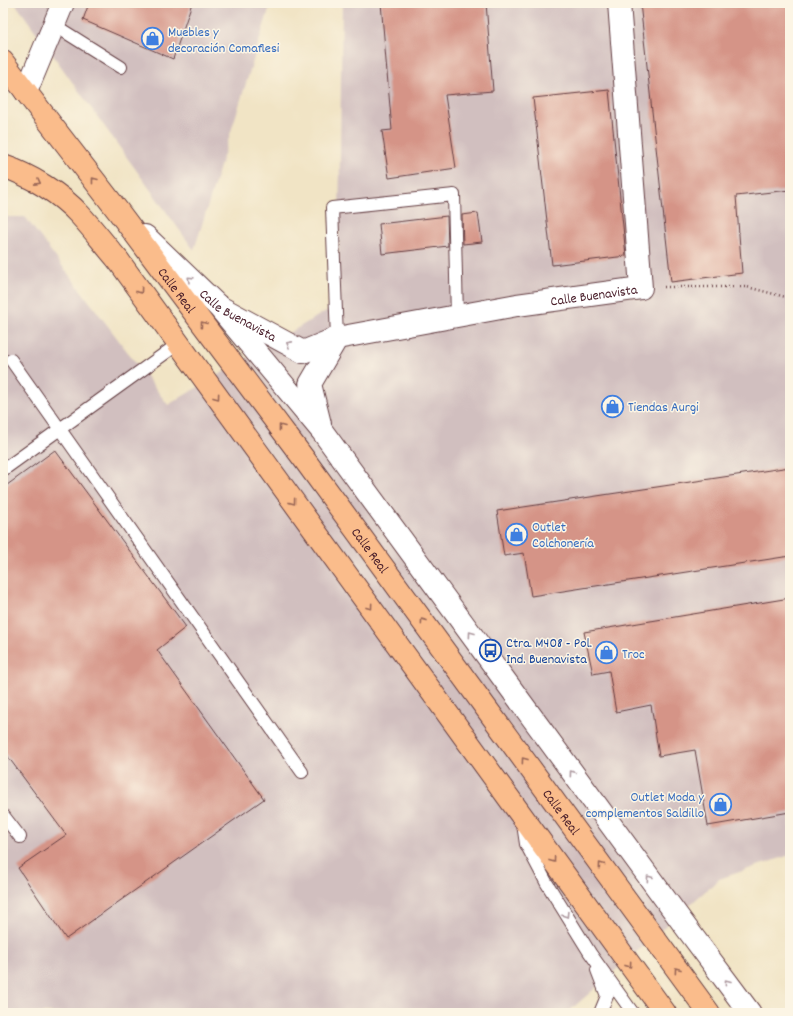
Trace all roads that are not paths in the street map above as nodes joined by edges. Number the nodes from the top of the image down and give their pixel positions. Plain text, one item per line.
1 (63, 3) edge
2 (619, 3) edge
3 (54, 24) junction
4 (3, 62) edge
5 (120, 66) dead end
6 (26, 92) junction
7 (7, 169) edge
8 (118, 211) junction
9 (218, 306) junction
10 (457, 316) junction
11 (337, 338) junction
12 (178, 344) junction
13 (11, 360) dead end
14 (60, 429) junction
15 (322, 431) junction
16 (3, 470) edge
17 (302, 772) dead end
18 (3, 815) edge
19 (522, 817) junction
20 (20, 837) dead end
21 (590, 952) junction
22 (600, 1013) edge
23 (633, 1013) edge
24 (665, 1013) edge
25 (708, 1013) edge
26 (750, 1013) edge

1 - 3 street
2 - 10 street, Calle Buenavista
3 - 5 lane
3 - 6 street
4 - 6 main road, Calle Real
8 -> 6 main road, Calle Real
7 -> 12 main road
9 -> 8 street, Calle Buenavista
25 -> 8 main road, Calle Real
11 -> 9 street, Calle Buenavista
9 - 15 street
10 - 11 street, Calle Buenavista
10 - 11 lane
11 - 15 street
12 - 14 lane
12 -> 19 main road
13 - 14 lane
14 - 16 lane
14 - 17 lane
26 -> 15 street
18 - 20 lane
19 -> 21 lane
19 -> 24 main road
21 - 22 lane
21 - 23 lane

